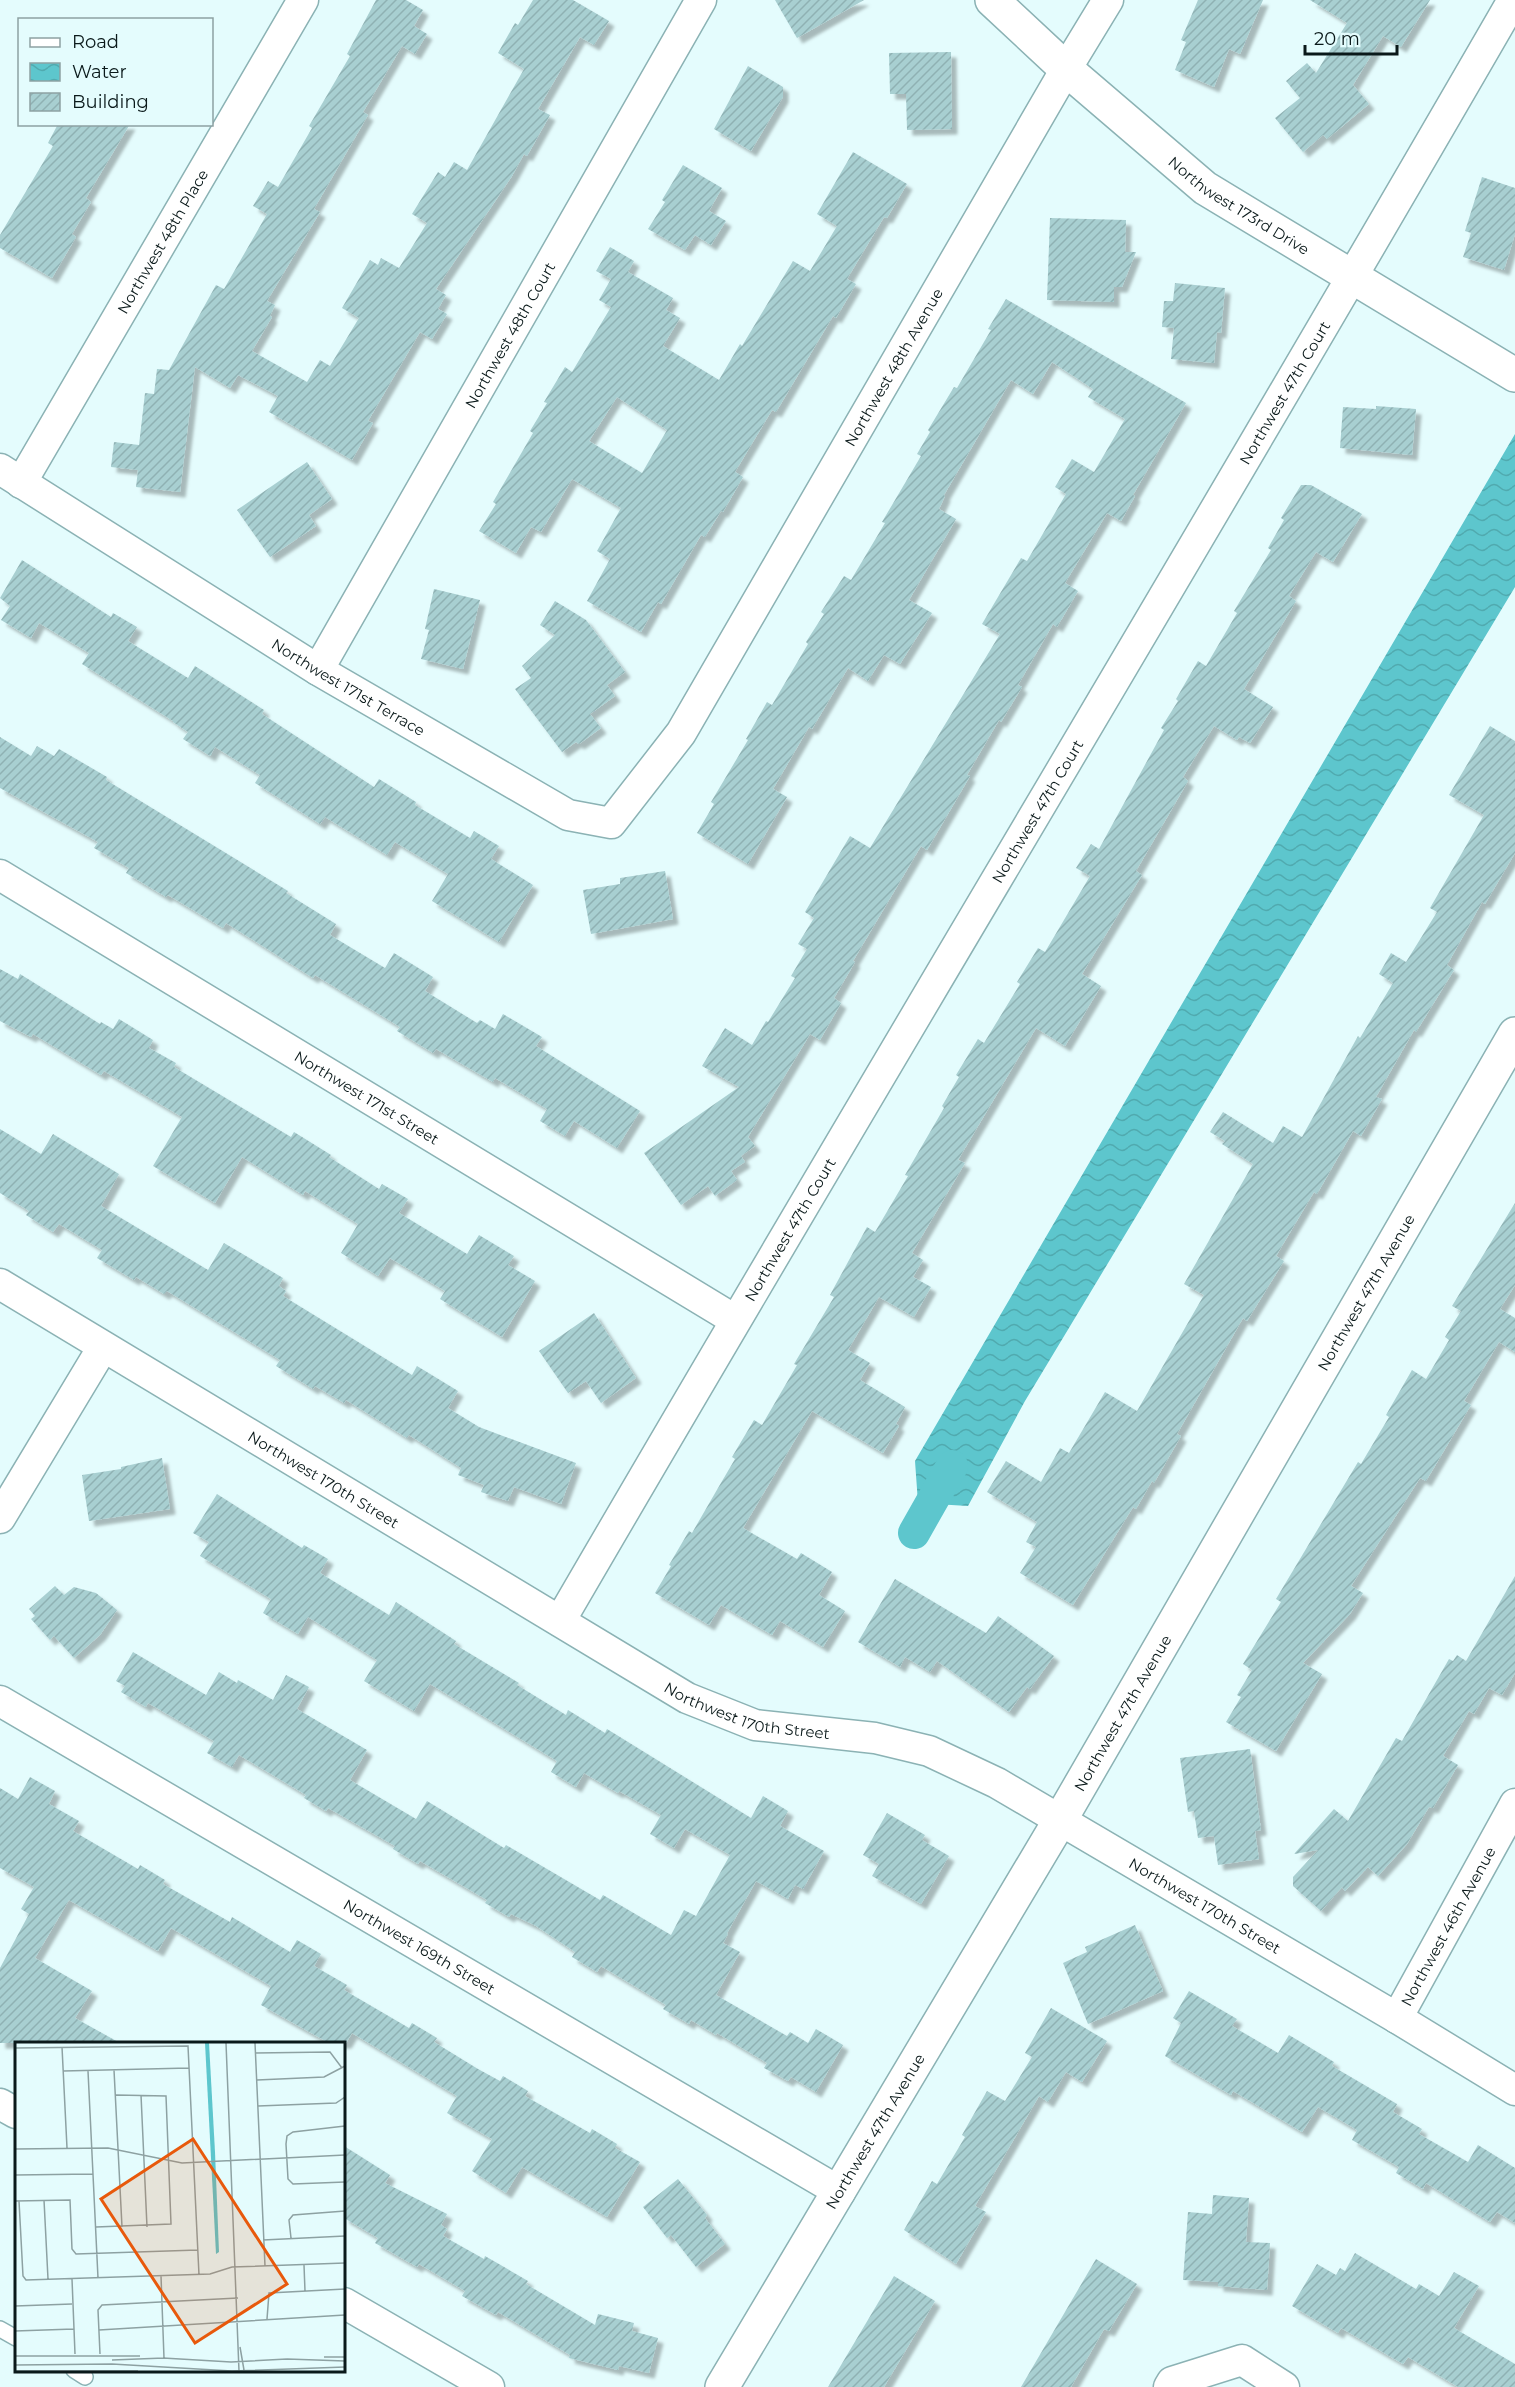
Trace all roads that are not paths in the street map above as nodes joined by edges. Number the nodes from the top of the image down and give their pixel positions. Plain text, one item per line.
1 (303, 0) edge
2 (701, 0) edge
3 (992, 0) edge
4 (1108, 0) edge
5 (1513, 0) edge
6 (1066, 69) junction
7 (1354, 276) junction
8 (1514, 374) edge
9 (11, 476) edge
10 (318, 670) junction
11 (681, 733) joint
12 (0, 875) edge
13 (1515, 1034) edge
14 (0, 1284) edge
15 (735, 1320) junction
16 (104, 1347) junction
17 (0, 1518) edge
18 (560, 1621) junction
19 (0, 1701) edge
20 (1515, 1804) edge
21 (1059, 1822) junction
22 (1397, 2018) junction
23 (1515, 2090) edge
24 (0, 2104) edge
25 (15, 2113) edge
26 (840, 2192) junction
27 (345, 2304) edge
28 (0, 2329) edge
29 (15, 2337) edge
30 (1171, 2385) edge
31 (489, 2387) edge
32 (722, 2387) edge
33 (1284, 2387) edge

1 - 9 street, Northwest 48th Place
2 - 10 street, Northwest 48th Court
3 - 6 main road, Northwest 173rd Drive
4 - 6 street, Northwest 48th Avenue
5 - 7 street, Northwest 47th Court
6 - 7 main road, Northwest 173rd Drive
6 - 11 street, Northwest 48th Avenue
7 - 8 main road, Northwest 173rd Drive
7 - 15 street, Northwest 47th Court
9 - 10 street, Northwest 171st Terrace
10 - 11 street, Northwest 171st Terrace
12 - 15 street, Northwest 171st Street
13 - 21 main road, Northwest 47th Avenue
14 - 16 street, Northwest 170th Street
15 - 18 street, Northwest 47th Court
16 - 17 street
16 - 18 street, Northwest 170th Street
18 - 21 street, Northwest 170th Street
19 - 26 street, Northwest 169th Street
20 - 22 street, Northwest 46th Avenue
21 - 22 street, Northwest 170th Street
21 - 26 main road, Northwest 47th Avenue
22 - 23 street, Northwest 170th Street
24 - 25 street
26 - 32 main road, Northwest 47th Avenue
27 - 31 street
28 - 29 lane
30 - 33 street

